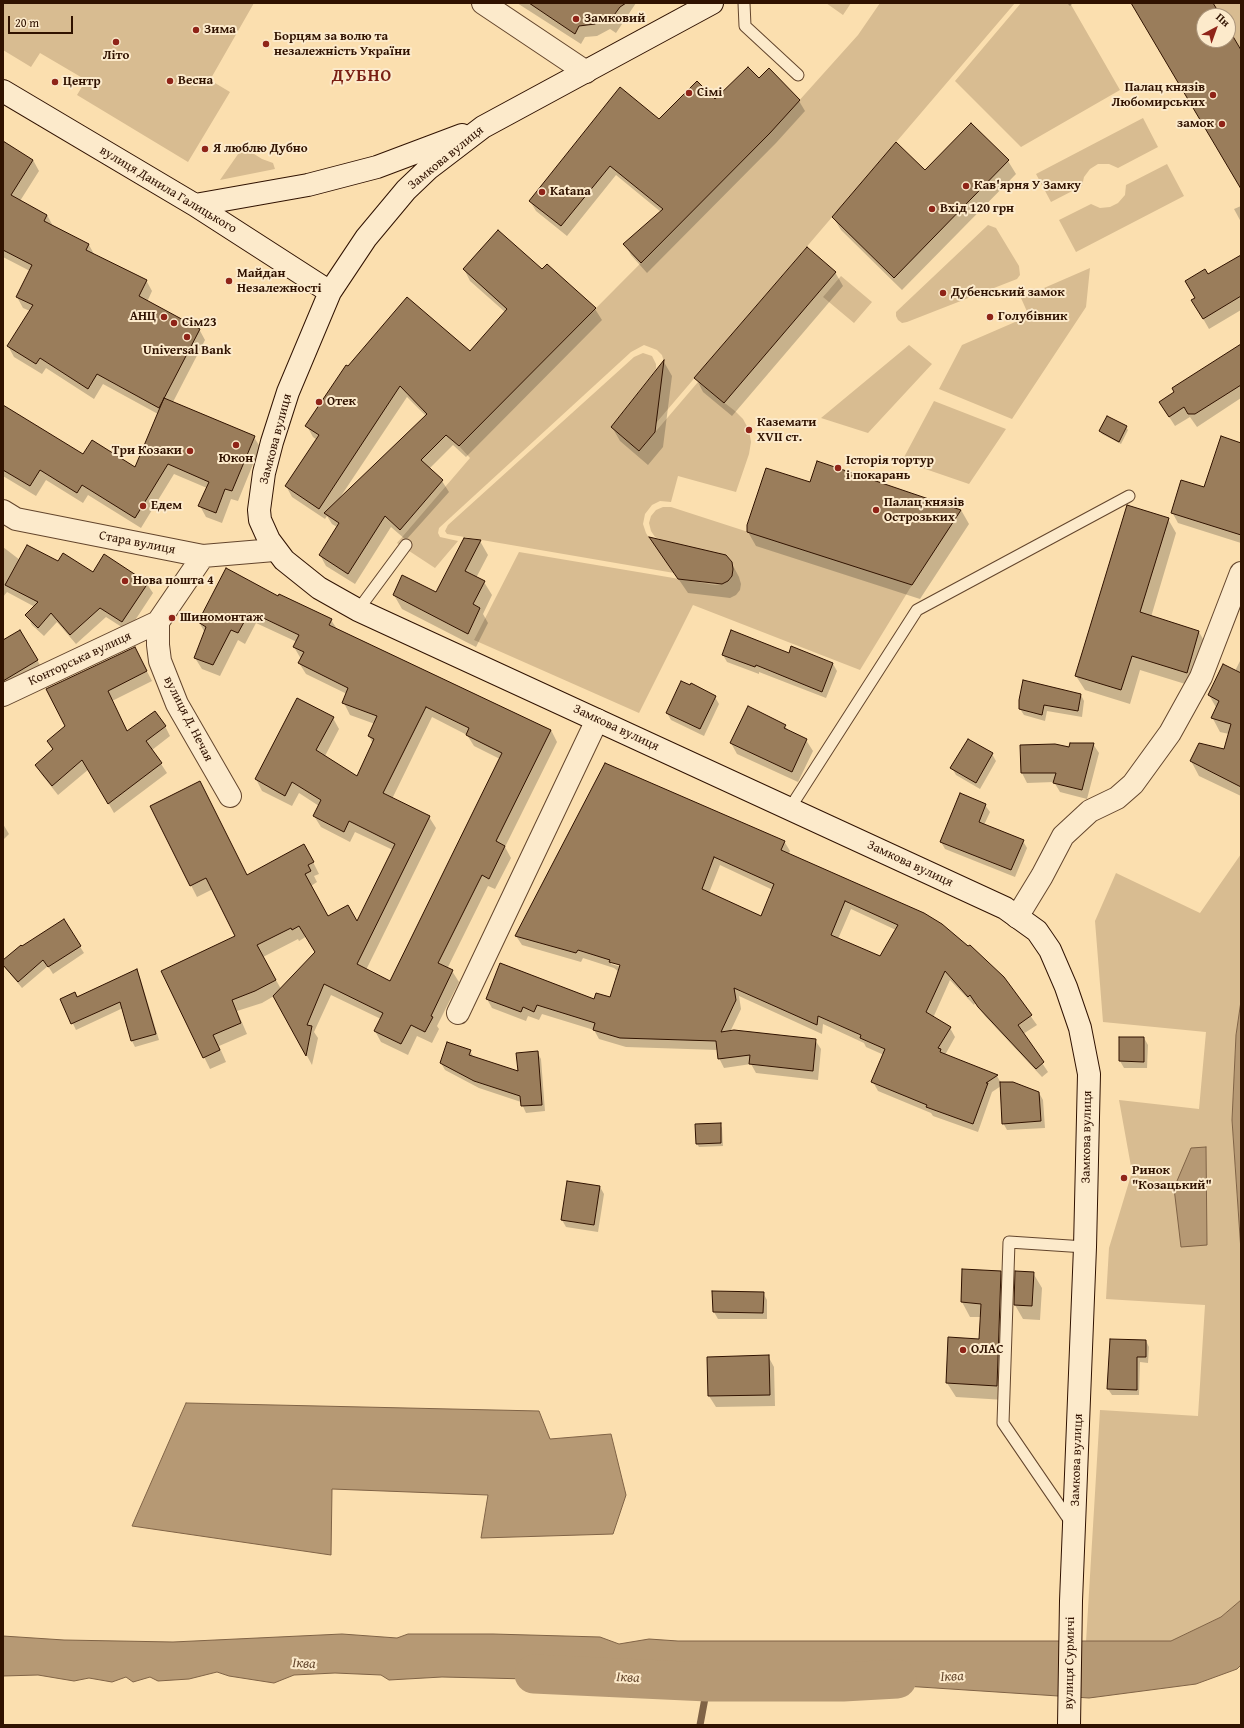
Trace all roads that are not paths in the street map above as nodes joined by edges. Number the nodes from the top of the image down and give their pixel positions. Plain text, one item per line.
1 (483, 3) edge
2 (712, 3) edge
3 (744, 3) edge
4 (586, 72) junction
5 (798, 75) dead end
6 (3, 91) edge
7 (483, 127) junction
8 (195, 205) junction
9 (330, 292) junction
10 (1129, 496) dead end
11 (3, 511) edge
12 (406, 545) dead end
13 (274, 550) junction
14 (202, 556) junction
15 (1241, 573) edge
16 (358, 610) junction
17 (158, 622) junction
18 (3, 695) edge
19 (597, 720) junction
20 (230, 796) dead end
21 (790, 808) junction
22 (1017, 917) junction
23 (458, 1013) dead end
24 (1085, 1247) junction
25 (1074, 1528) junction
26 (1071, 1601) joint
27 (1069, 1725) edge

1 - 4 main road
2 - 4 main road, Замкова вулиця
3 - 5 lane
4 - 7 main road, Замкова вулиця
6 - 8 main road, вулиця Данила Галицького
7 - 8 main road
7 - 9 main road, Замкова вулиця
8 - 9 main road, вулиця Данила Галицького
9 - 13 main road, Замкова вулиця
10 - 21 lane
11 - 14 main road, Стара вулиця
12 - 16 lane
13 - 14 main road, Стара вулиця
13 - 16 main road, Замкова вулиця
14 - 17 main road
15 - 22 main road
16 - 19 main road, Замкова вулиця
17 - 18 main road, Конторська вулиця
17 - 20 main road, вулиця Д. Нечая
19 - 21 main road, Замкова вулиця
19 - 23 main road
21 - 22 main road, Замкова вулиця
22 - 24 main road, Замкова вулиця
24 - 25 main road, Замкова вулиця
24 - 25 lane
25 - 26 main road, Замкова вулиця
26 - 27 main road, вулиця Сурмичі

